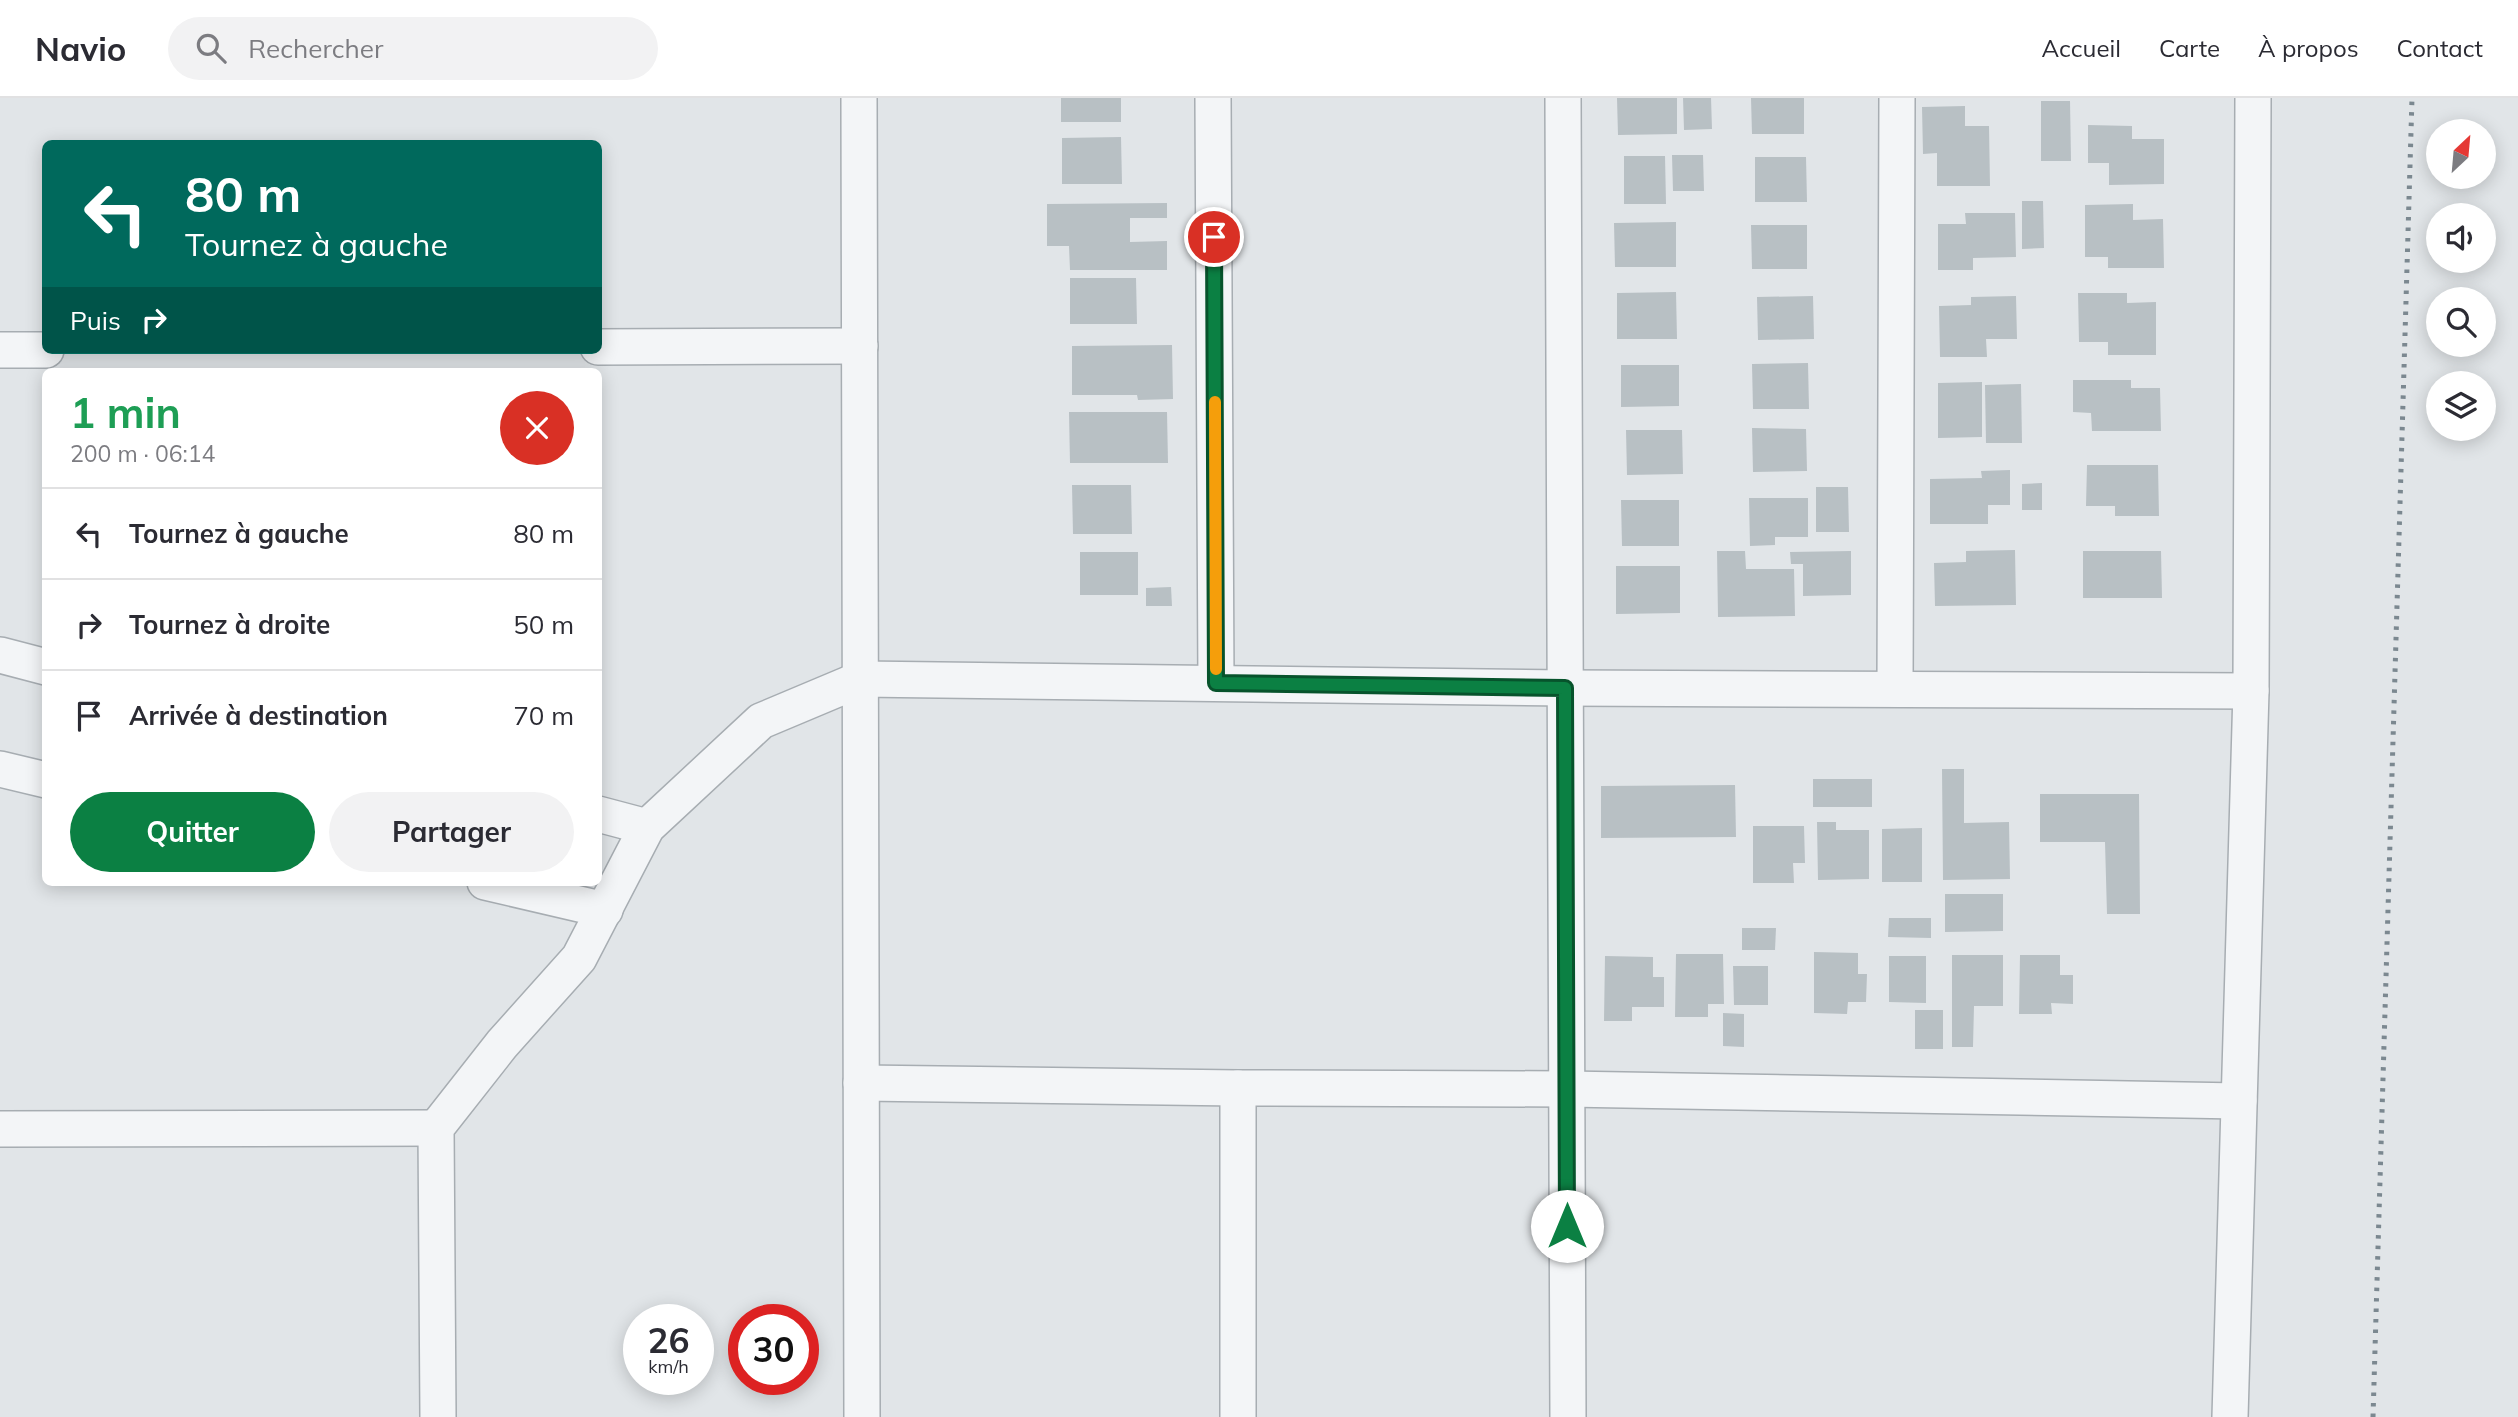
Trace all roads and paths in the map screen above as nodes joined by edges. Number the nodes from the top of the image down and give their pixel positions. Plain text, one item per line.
1 (859, 98) edge
2 (1213, 98) edge
3 (1563, 98) edge
4 (1897, 98) edge
5 (2253, 98) edge
6 (860, 346) junction
7 (602, 347) edge
8 (0, 350) edge
9 (42, 350) edge
10 (0, 655) edge
11 (42, 666) edge
12 (861, 679) junction
13 (1216, 683) junction
14 (1565, 688) junction
15 (1895, 689) junction
16 (2251, 691) junction
17 (0, 769) edge
18 (42, 779) edge
19 (602, 815) edge
20 (647, 827) junction
21 (502, 886) edge
22 (604, 910) junction
23 (861, 1083) junction
24 (1238, 1088) junction
25 (1567, 1089) junction
26 (2239, 1101) junction
27 (436, 1128) junction
28 (0, 1129) edge
29 (2223, 1416) edge
30 (438, 1417) edge
31 (862, 1417) edge
32 (1238, 1417) edge
33 (1568, 1417) edge

1 - 6 street
2 - 13 street
3 - 14 street
4 - 15 street
5 - 16 street
6 - 7 street
6 - 12 street
8 - 9 street
10 - 11 street
12 - 13 street
12 - 20 street
12 - 23 street
13 - 14 street
14 - 15 street
14 - 25 street
15 - 16 street
16 - 26 street
17 - 18 street
19 - 20 street
20 - 22 street
21 - 22 street
22 - 27 street
23 - 24 street
23 - 31 street
24 - 25 street
24 - 32 street
25 - 26 street
25 - 33 street
26 - 29 street
27 - 28 street
27 - 30 street

